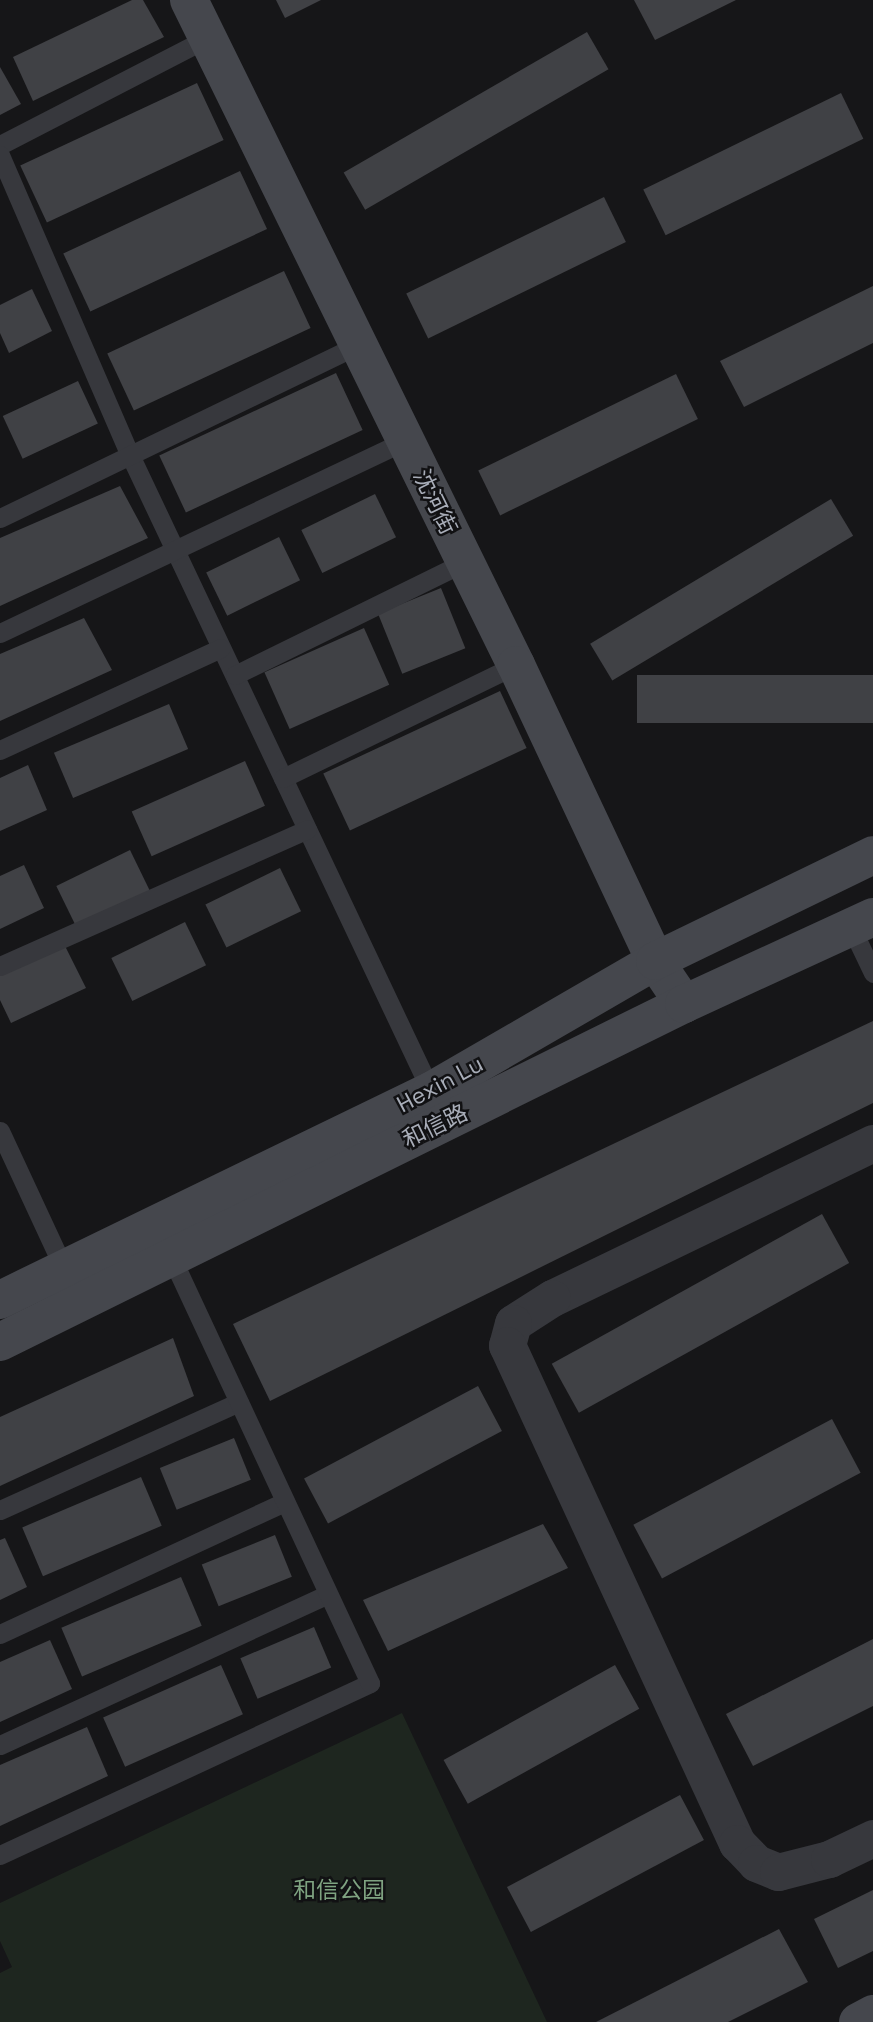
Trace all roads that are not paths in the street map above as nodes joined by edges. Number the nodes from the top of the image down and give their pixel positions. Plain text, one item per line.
1 (189, 0) edge
2 (207, 38) junction
3 (0, 145) edge
4 (0, 155) edge
5 (358, 345) junction
6 (405, 441) junction
7 (130, 455) junction
8 (0, 518) edge
9 (175, 550) junction
10 (465, 562) junction
11 (0, 633) edge
12 (221, 648) junction
13 (516, 665) junction
14 (234, 676) junction
15 (0, 750) edge
16 (283, 778) junction
17 (307, 829) junction
18 (873, 855) edge
19 (862, 922) edge
20 (656, 961) junction
21 (0, 966) edge
22 (873, 973) edge
23 (684, 1004) junction
24 (432, 1091) junction
25 (0, 1131) edge
26 (873, 1143) edge
27 (171, 1257) junction
28 (64, 1269) junction
29 (0, 1300) edge
30 (0, 1342) edge
31 (239, 1402) junction
32 (285, 1502) junction
33 (0, 1510) edge
34 (328, 1594) junction
35 (0, 1634) edge
36 (0, 1745) edge
37 (873, 1839) edge
38 (0, 1855) edge
39 (873, 2014) edge
40 (858, 2022) edge

1 - 2 street, 沈河街
2 - 3 lane
2 - 5 street, 沈河街
4 - 7 lane
5 - 6 street, 沈河街
5 - 7 lane
6 - 9 lane
6 - 10 street, 沈河街
7 - 8 lane
7 - 9 lane
9 - 11 lane
9 - 12 lane
10 - 13 street, 沈河街
10 - 14 lane
12 - 14 lane
12 - 15 lane
13 - 16 lane
13 - 20 street, 沈河街
14 - 16 lane
16 - 17 lane
17 - 21 lane
17 - 24 lane
18 - 20 street, Hexin Lu
19 - 22 lane
19 - 23 street, 和信路
20 - 23 street, 沈河街
20 - 24 street, Hexin Lu
23 - 27 street, 和信路
24 - 28 street, Hexin Lu
25 - 28 lane
26 - 37 street
27 - 30 street, 和信路
27 - 31 lane
28 - 29 street, Hexin Lu
31 - 32 lane
31 - 33 lane
32 - 34 lane
32 - 35 lane
34 - 36 lane
34 - 38 lane
39 - 40 street

